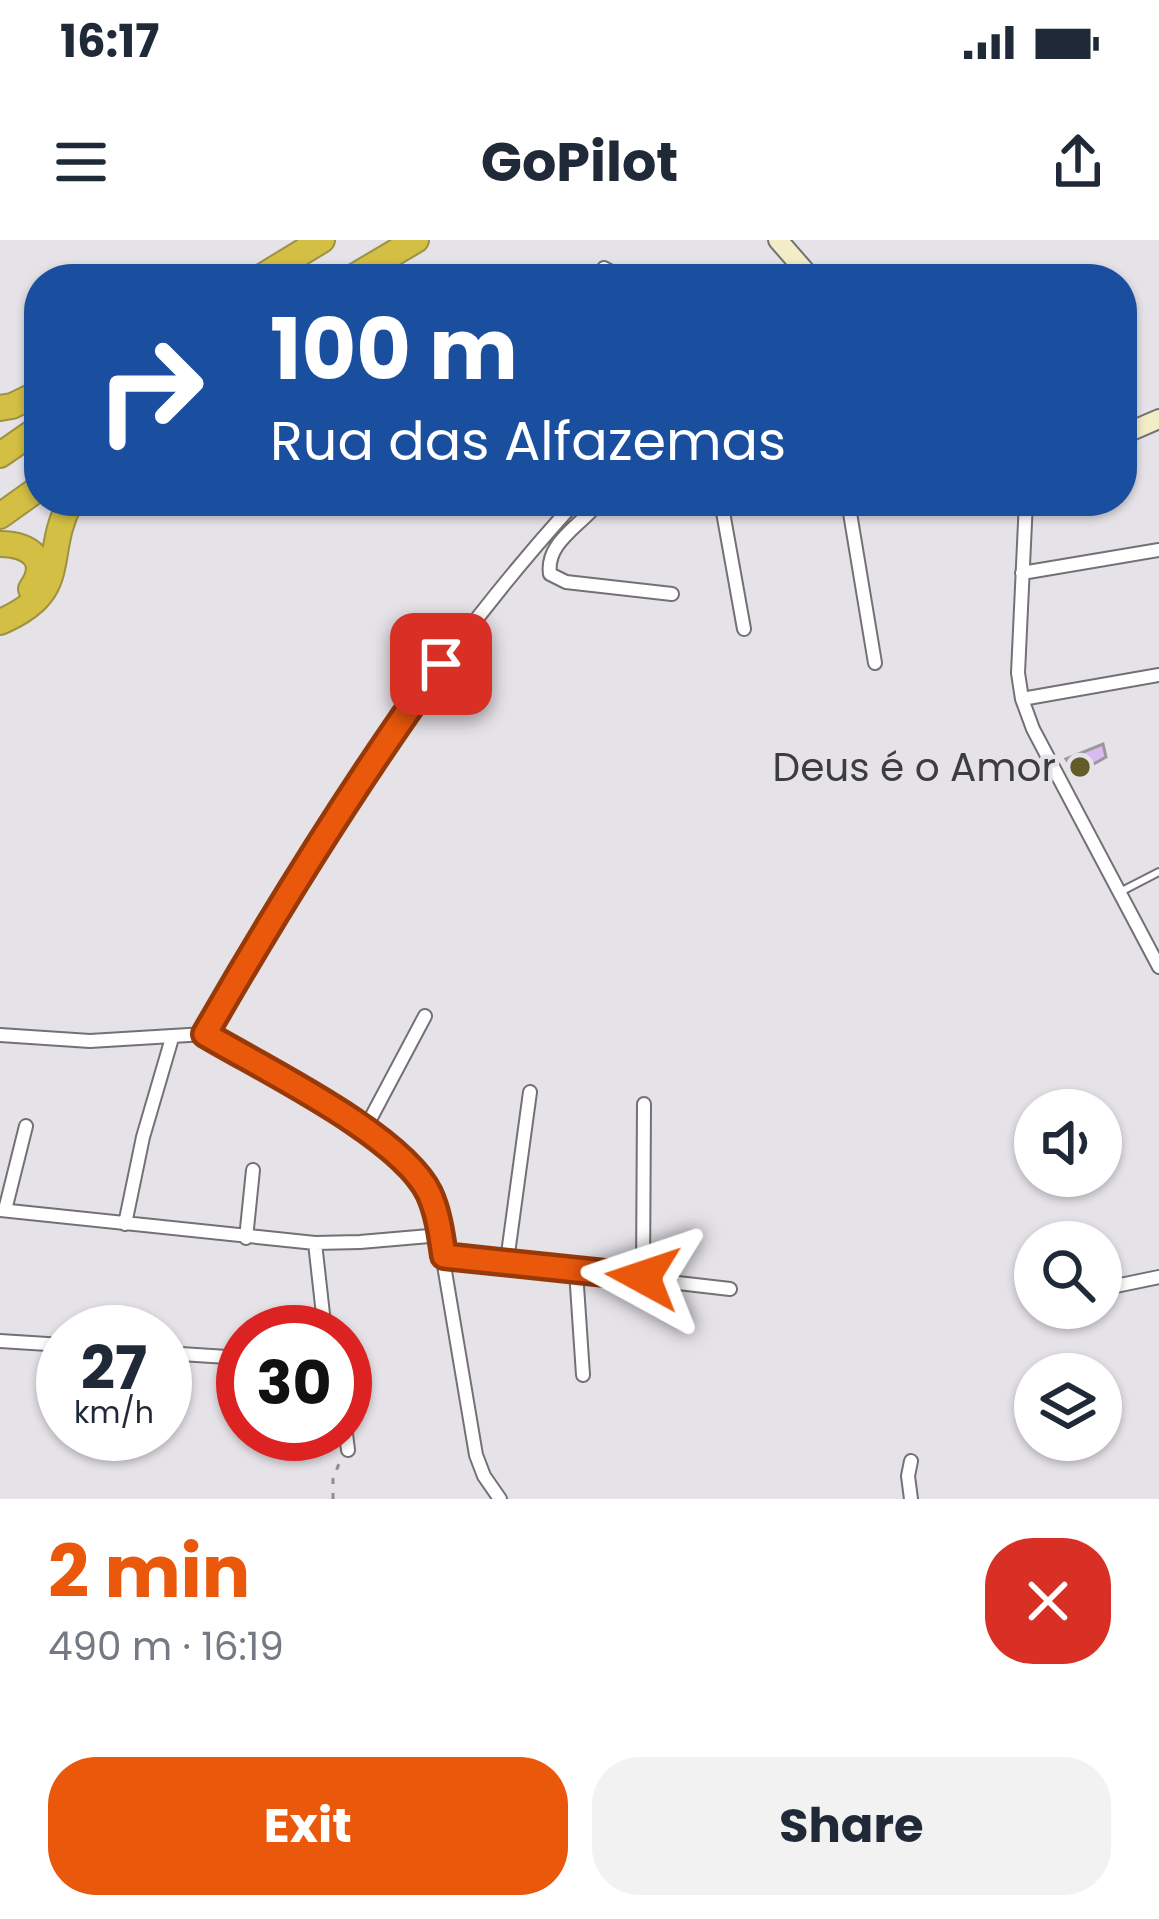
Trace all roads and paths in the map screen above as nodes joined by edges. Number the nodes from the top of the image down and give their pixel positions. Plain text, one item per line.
1 (322, 240) edge
2 (416, 240) edge
3 (778, 240) edge
4 (283, 264) edge
5 (375, 264) edge
6 (799, 264) edge
7 (65, 516) edge
8 (563, 516) edge
9 (586, 516) edge
10 (725, 516) edge
11 (850, 516) edge
12 (1024, 516) edge
13 (0, 544) edge
14 (1159, 550) edge
15 (1022, 573) junction
16 (671, 594) dead end
17 (0, 621) edge
18 (744, 628) dead end
19 (874, 663) dead end
20 (1155, 676) edge
21 (1159, 692) edge
22 (1022, 699) junction
23 (1159, 872) edge
24 (1120, 892) junction
25 (1159, 967) edge
26 (425, 1016) dead end
27 (0, 1034) edge
28 (205, 1034) junction
29 (172, 1038) junction
30 (530, 1092) dead end
31 (644, 1104) dead end
32 (26, 1126) dead end
33 (365, 1129) junction
34 (253, 1170) dead end
35 (2, 1210) edge
36 (125, 1224) junction
37 (441, 1234) junction
38 (246, 1238) junction
39 (315, 1243) junction
40 (444, 1256) junction
41 (507, 1262) junction
42 (576, 1271) junction
43 (643, 1277) junction
44 (1159, 1277) edge
45 (1122, 1285) edge
46 (730, 1289) dead end
47 (322, 1305) edge
48 (0, 1341) edge
49 (36, 1344) edge
50 (583, 1375) dead end
51 (340, 1461) edge
52 (911, 1461) dead end
53 (333, 1499) edge
54 (500, 1499) edge
55 (911, 1499) edge

1 - 4 highway
2 - 5 highway
3 - 6 street
7 - 17 highway
8 - 28 street
9 - 16 street
10 - 18 street
11 - 19 street
12 - 15 street
13 - 17 highway
14 - 15 street
15 - 22 street
20 - 21 street
20 - 22 street
22 - 24 street
23 - 24 lane
24 - 25 street
26 - 33 street
27 - 29 street
28 - 29 street
28 - 33 street
29 - 36 street
30 - 41 street
31 - 43 street
32 - 35 street
33 - 37 street
34 - 38 street
35 - 36 street
36 - 38 street
37 - 39 street
37 - 40 street
38 - 39 street
39 - 47 street
40 - 41 street
40 - 54 street
41 - 42 street
42 - 43 street
42 - 50 street
43 - 46 street
44 - 45 street
48 - 49 street
51 - 53 path
52 - 55 street

